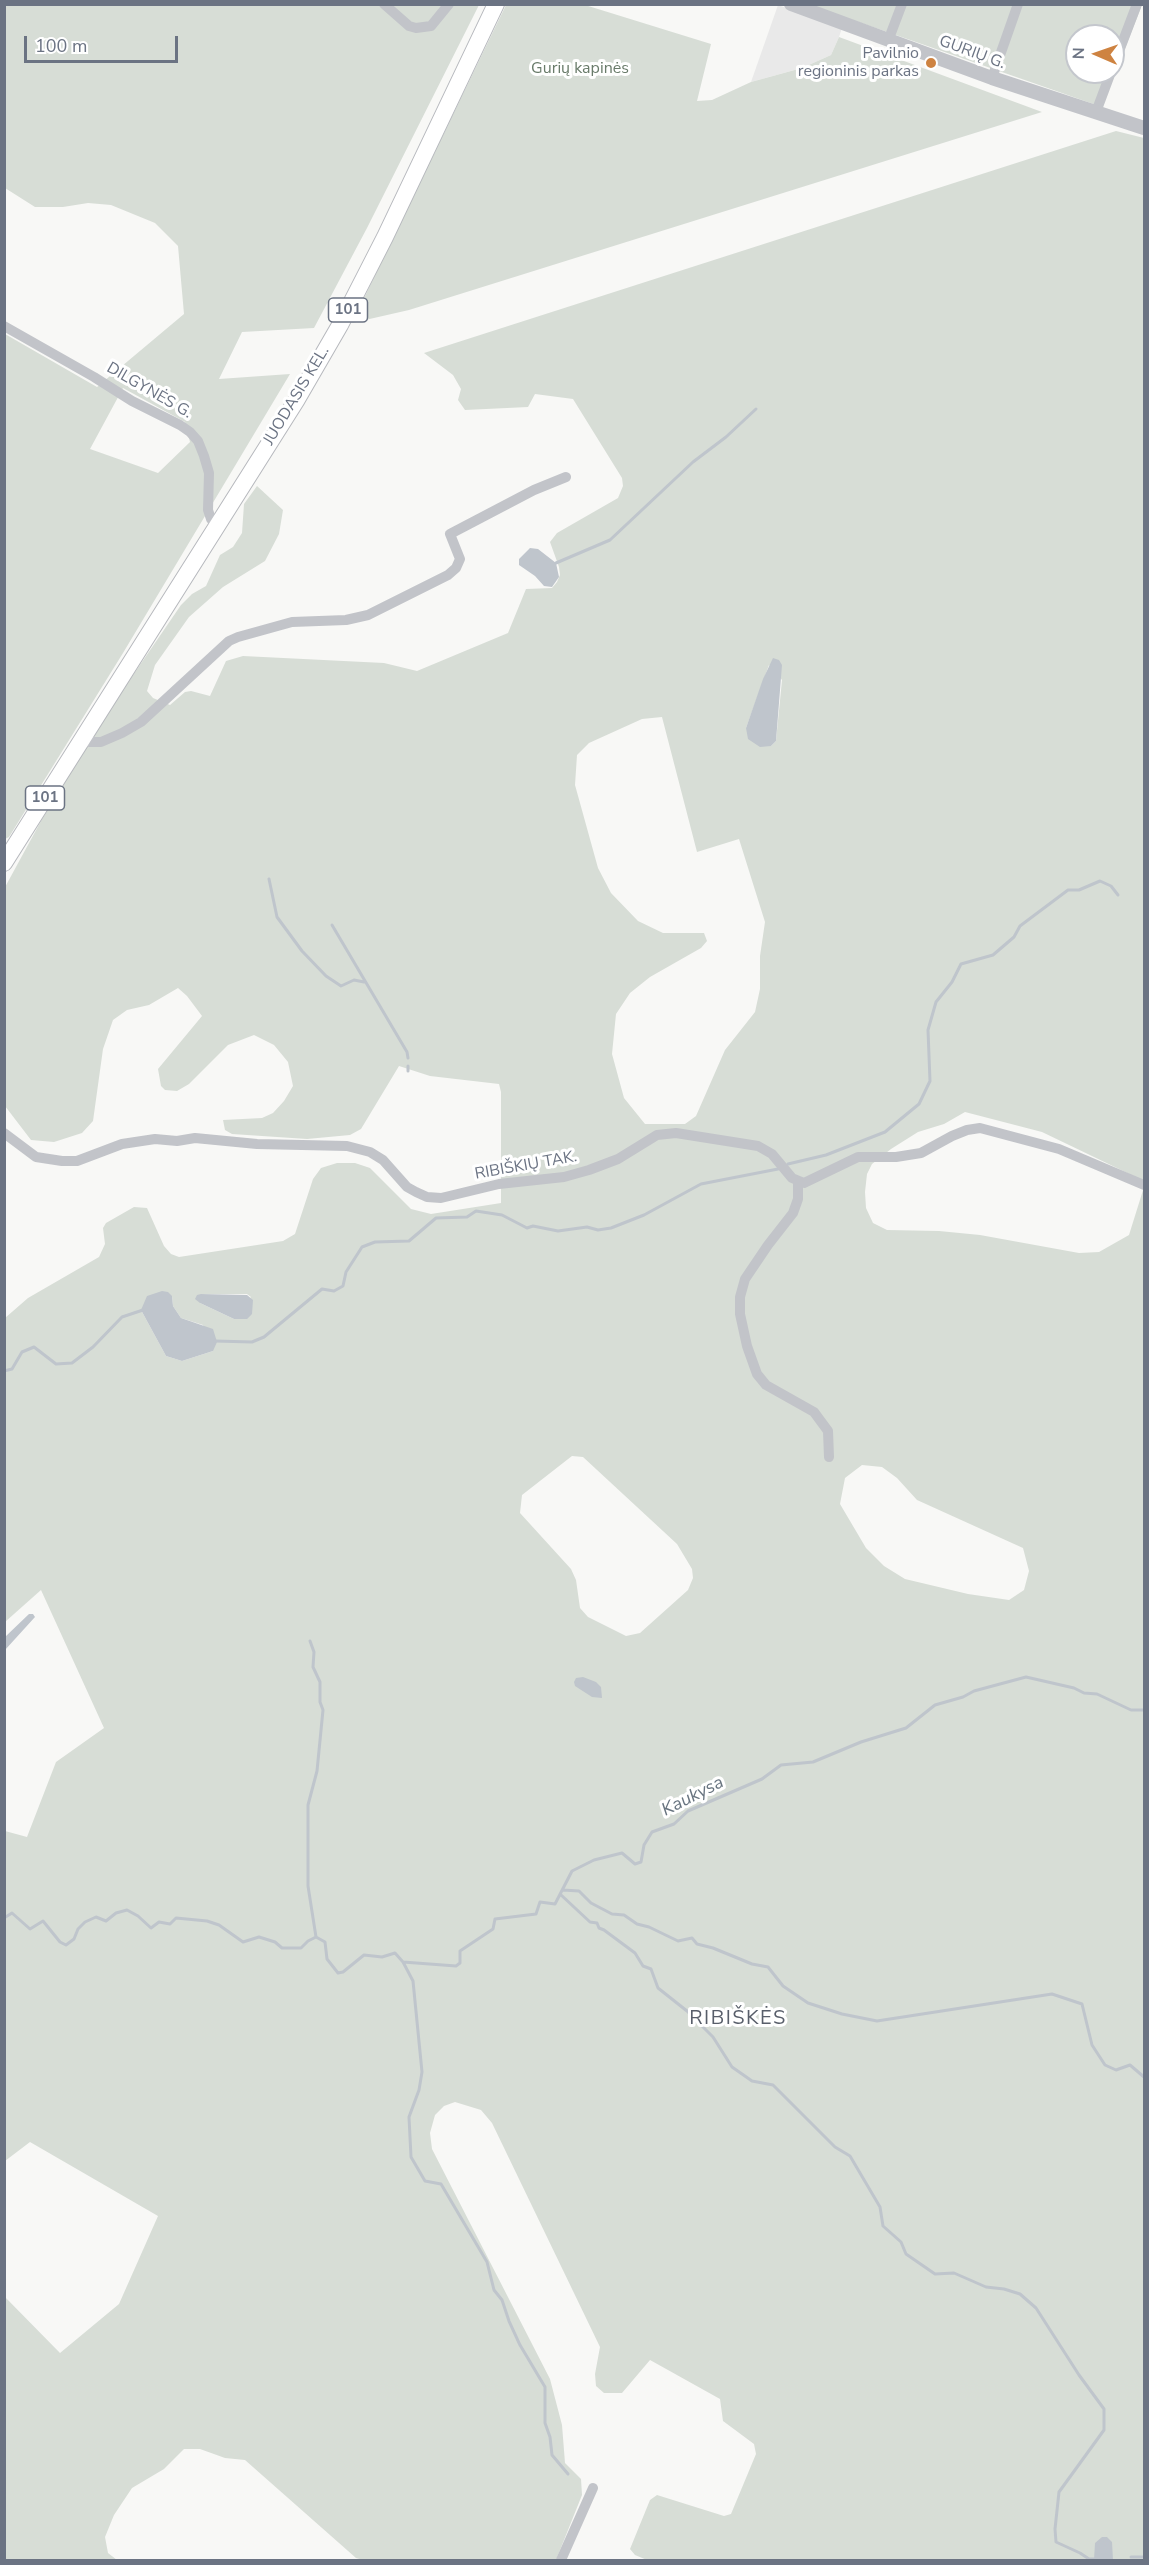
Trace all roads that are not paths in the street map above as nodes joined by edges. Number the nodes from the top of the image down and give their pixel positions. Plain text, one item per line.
1 (384, 4) edge
2 (449, 4) edge
3 (495, 4) edge
4 (791, 4) edge
5 (902, 4) edge
6 (1018, 4) edge
7 (1137, 4) edge
8 (1125, 36) edge
9 (888, 40) junction
10 (992, 78) junction
11 (1106, 84) edge
12 (1096, 112) junction
13 (1144, 128) edge
14 (4, 326) edge
15 (566, 477) dead end
16 (217, 526) junction
17 (82, 738) junction
18 (5, 859) edge
19 (4, 1133) edge
20 (798, 1182) junction
21 (1144, 1185) edge
22 (829, 1457) dead end
23 (593, 2488) dead end
24 (561, 2560) edge

1 - 2 street
3 - 16 main road, JUODASIS KEL. / 101
4 - 9 street, GURIŲ G.
5 - 9 street
6 - 10 street
7 - 8 street
9 - 10 street, GURIŲ G.
10 - 12 street, GURIŲ G.
11 - 12 street
12 - 13 street, GURIŲ G.
14 - 16 street, DILGYNĖS G.
15 - 17 street
16 - 17 main road, JUODASIS KEL. / 101
17 - 18 main road, 101
19 - 20 street, RIBIŠKIŲ TAK.
20 - 21 street
20 - 22 street
23 - 24 street

